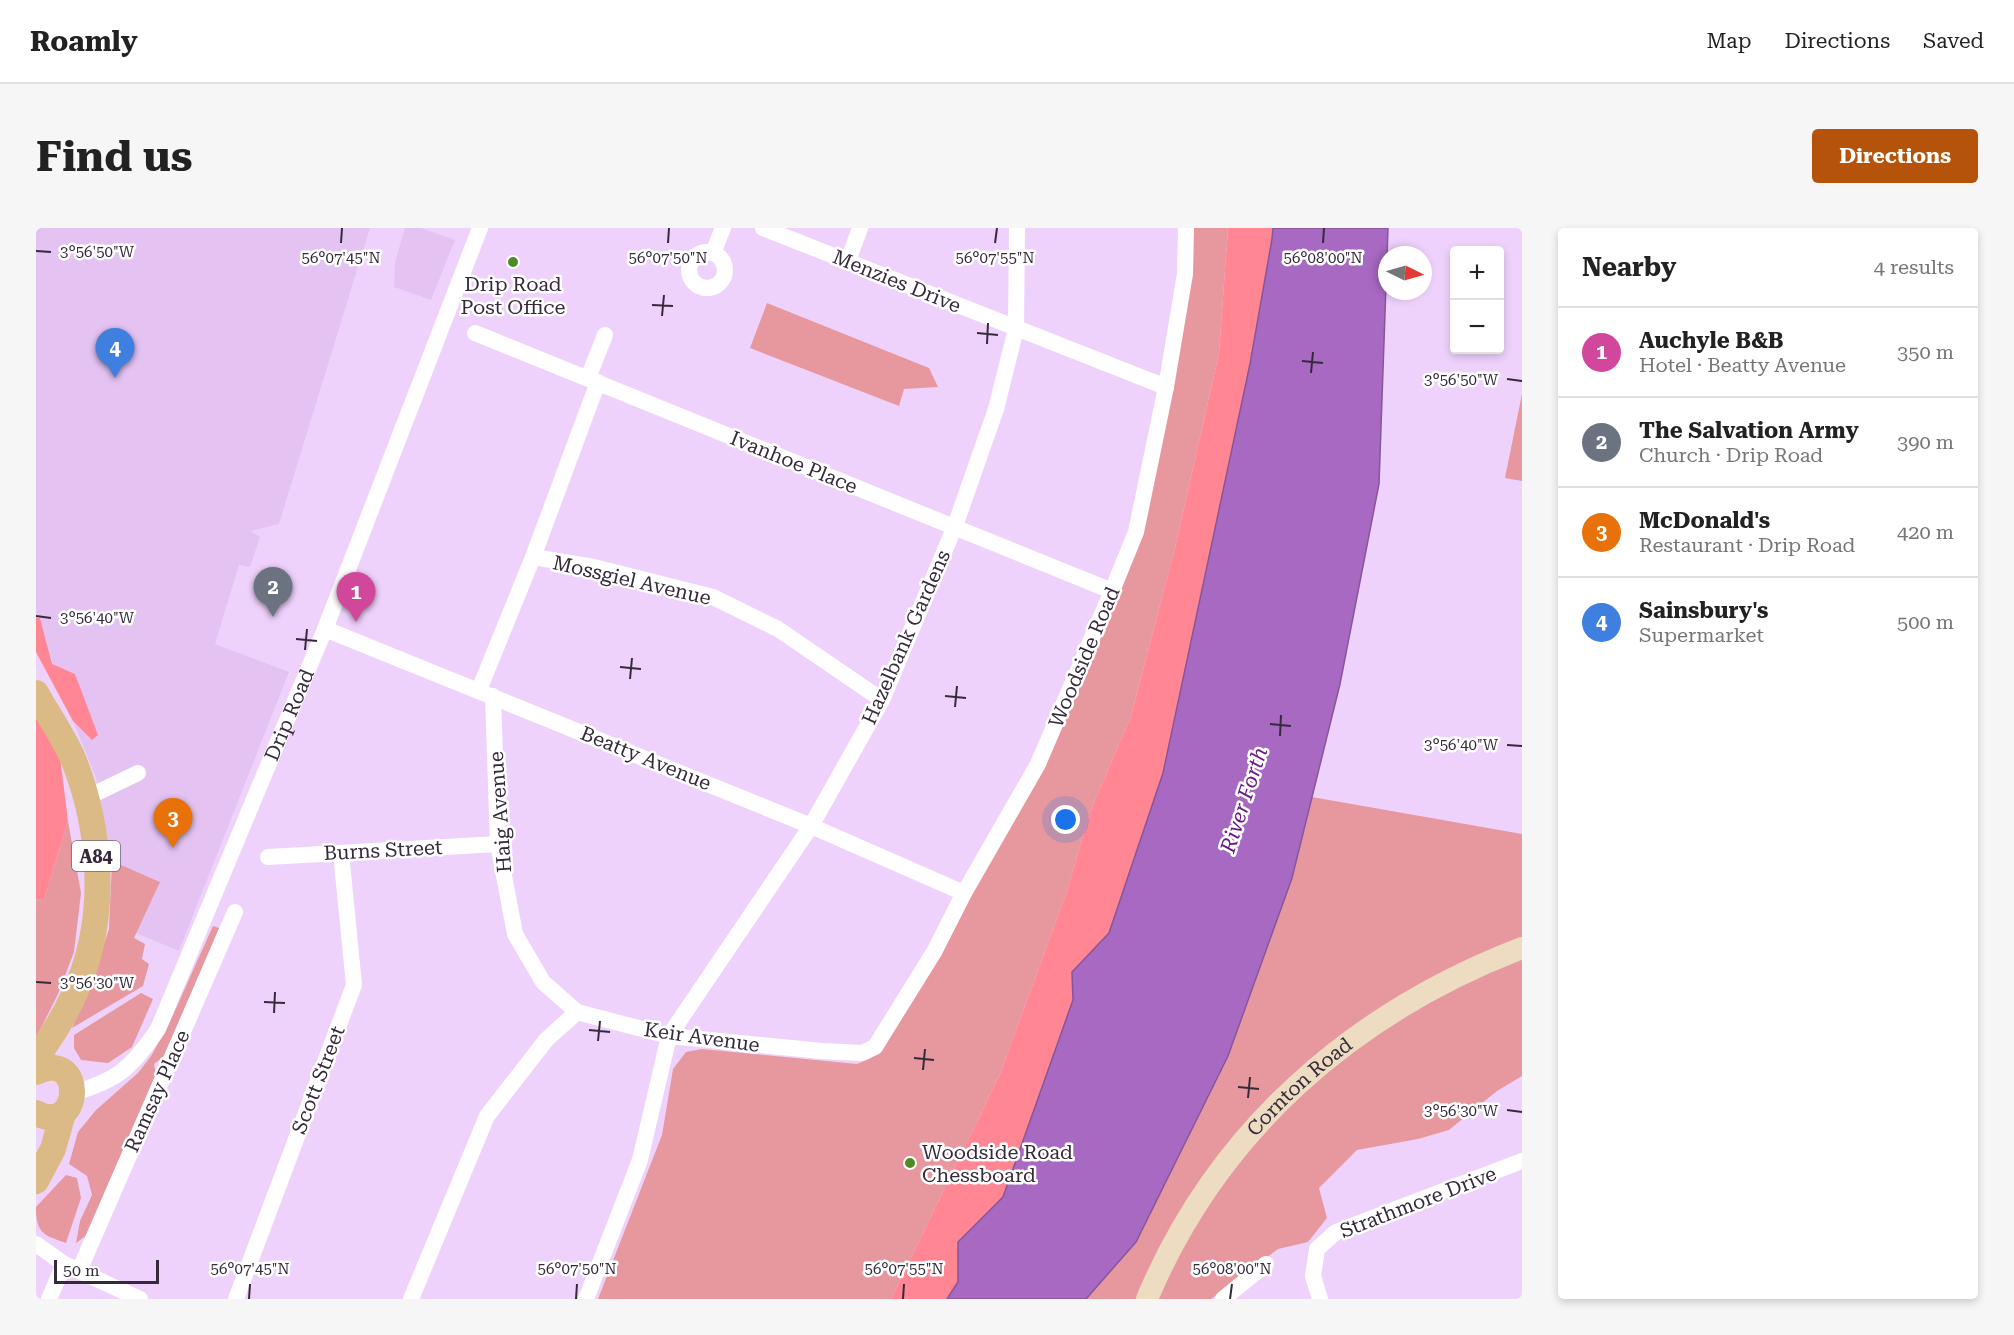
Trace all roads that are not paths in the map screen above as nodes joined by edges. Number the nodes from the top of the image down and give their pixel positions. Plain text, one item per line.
1 (480, 228) edge
2 (723, 228) edge
3 (763, 228) edge
4 (860, 228) edge
5 (1017, 228) edge
6 (1186, 228) edge
7 (713, 253) dead end
8 (848, 261) junction
9 (1016, 329) junction
10 (476, 333) dead end
11 (605, 335) dead end
12 (593, 380) junction
13 (1166, 387) junction
14 (955, 526) junction
15 (533, 557) junction
16 (1112, 591) junction
17 (325, 629) junction
18 (36, 693) edge
19 (486, 693) junction
20 (882, 700) junction
21 (138, 773) dead end
22 (86, 798) junction
23 (812, 826) junction
24 (498, 844) junction
25 (341, 853) junction
26 (268, 857) dead end
27 (964, 893) junction
28 (235, 912) dead end
29 (1522, 948) edge
30 (577, 1012) junction
31 (58, 1025) junction
32 (669, 1036) junction
33 (875, 1047) joint
34 (36, 1064) edge
35 (36, 1072) edge
36 (67, 1093) junction
37 (36, 1114) edge
38 (1522, 1161) edge
39 (38, 1176) edge
40 (36, 1244) edge
41 (1266, 1264) dead end
42 (71, 1268) junction
43 (49, 1299) edge
44 (140, 1299) edge
45 (236, 1299) edge
46 (411, 1299) edge
47 (586, 1299) edge
48 (1147, 1299) edge
49 (1223, 1299) edge
50 (1320, 1299) edge

1 - 17 street, Drip Road
2 - 7 street
3 - 8 street, Menzies Drive
4 - 8 street
5 - 9 street, Hazelbank Gardens
6 - 13 street, Woodside Road
8 - 9 street, Menzies Drive
9 - 13 street, Menzies Drive
9 - 14 street, Hazelbank Gardens
10 - 12 street, Ivanhoe Place
11 - 12 street
12 - 14 street, Ivanhoe Place
12 - 15 street
13 - 16 street, Woodside Road
14 - 16 street, Ivanhoe Place
14 - 20 street, Hazelbank Gardens
15 - 19 street
15 - 20 street, Mossgiel Avenue
16 - 27 street, Woodside Road
17 - 19 street, Beatty Avenue
17 - 36 street, Drip Road
18 - 22 main road, A84
19 - 23 street, Beatty Avenue
19 - 24 street, Haig Avenue
20 - 23 street, Hazelbank Gardens
21 - 22 street
22 - 31 main road, A84
23 - 27 street, Beatty Avenue
23 - 32 street, Hazelbank Gardens
24 - 25 street, Burns Street
24 - 30 street, Haig Avenue
25 - 26 street, Burns Street
25 - 45 street, Scott Street
27 - 33 street, Woodside Road
28 - 42 street, Ramsay Place
29 - 48 main road, Cornton Road
30 - 32 street, Keir Avenue
30 - 46 street
31 - 34 main road, A84
31 - 36 main road
32 - 33 street, Keir Avenue
32 - 47 street
35 - 36 main road
36 - 37 main road
36 - 39 main road
37 - 39 main road
38 - 50 street, Strathmore Drive
40 - 42 street
41 - 49 street
42 - 43 street, Ramsay Place
42 - 44 street

